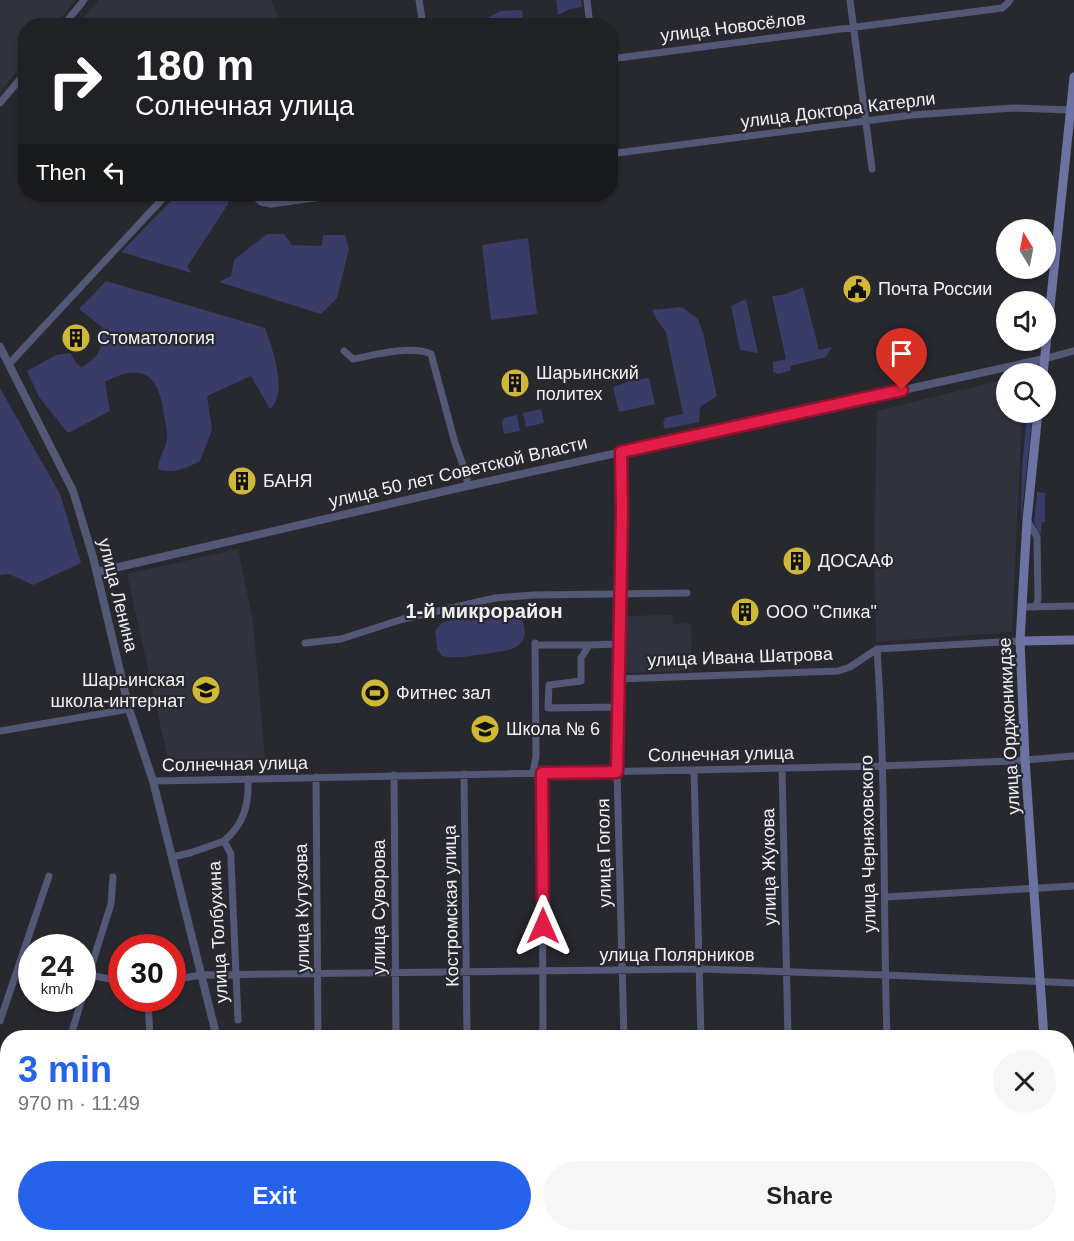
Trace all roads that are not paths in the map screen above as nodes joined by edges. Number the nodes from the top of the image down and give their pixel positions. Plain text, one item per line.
1 (84, 0) edge
2 (419, 0) edge
3 (587, 0) edge
4 (850, 0) edge
5 (1010, 0) edge
6 (69, 18) edge
7 (422, 18) edge
8 (589, 18) edge
9 (855, 27) junction
10 (618, 58) edge
11 (1074, 77) edge
12 (18, 82) edge
13 (0, 103) edge
14 (1070, 111) junction
15 (866, 121) junction
16 (618, 153) edge
17 (872, 169) dead end
18 (160, 201) edge
19 (260, 201) edge
20 (293, 201) edge
21 (0, 347) edge
22 (344, 351) dead end
23 (1074, 351) edge
24 (1044, 359) junction
25 (1043, 363) edge
26 (9, 364) junction
27 (1037, 423) edge
28 (621, 452) junction
29 (467, 486) junction
30 (1027, 520) junction
31 (97, 572) junction
32 (687, 593) dead end
33 (620, 595) junction
34 (1074, 606) edge
35 (1022, 607) junction
36 (1036, 607) junction
37 (1074, 640) edge
38 (1020, 641) junction
39 (304, 643) dead end
40 (618, 644) junction
41 (589, 645) junction
42 (877, 649) junction
43 (618, 679) junction
44 (618, 707) junction
45 (129, 709) junction
46 (0, 731) edge
47 (1074, 756) edge
48 (1025, 759) junction
49 (881, 766) junction
50 (782, 768) junction
51 (694, 770) junction
52 (617, 772) junction
53 (532, 773) junction
54 (542, 773) junction
55 (464, 774) junction
56 (394, 775) junction
57 (316, 777) junction
58 (248, 779) junction
59 (153, 781) junction
60 (224, 841) junction
61 (172, 856) junction
62 (49, 876) dead end
63 (113, 877) dead end
64 (1074, 886) edge
65 (1034, 888) junction
66 (885, 897) junction
67 (33, 934) edge
68 (96, 947) edge
69 (623, 969) junction
70 (699, 969) junction
71 (543, 970) junction
72 (787, 971) junction
73 (466, 972) junction
74 (318, 973) junction
75 (395, 974) junction
76 (201, 975) junction
77 (237, 975) junction
78 (885, 975) junction
79 (18, 977) edge
80 (186, 978) edge
81 (1040, 981) junction
82 (1074, 983) edge
83 (78, 1012) edge
84 (149, 1012) edge
85 (238, 1020) dead end
86 (0, 1022) edge
87 (72, 1030) edge
88 (150, 1030) edge
89 (215, 1030) edge
90 (318, 1030) edge
91 (396, 1030) edge
92 (467, 1030) edge
93 (543, 1030) edge
94 (624, 1030) edge
95 (701, 1030) edge
96 (788, 1030) edge
97 (886, 1030) edge
98 (1043, 1030) edge

1 - 6 street
2 - 7 street
3 - 8 street
4 - 9 street
5 - 9 street, улица Новосёлов
9 - 10 street, улица Новосёлов
9 - 15 street
11 - 14 main road
12 - 13 street
14 - 15 street, улица Доктора Катерли
14 - 24 main road
15 - 16 street, улица Доктора Катерли
15 - 17 street
18 - 26 street
19 - 20 street
21 - 26 street, улица Ленина
22 - 29 street
23 - 24 street, улица 50 лет Советской Власти
24 - 25 main road
24 - 28 street, улица 50 лет Советской Власти
26 - 31 street, улица Ленина
27 - 30 main road, улица Орджоникидзе
28 - 29 street, улица 50 лет Советской Власти
28 - 33 street, улица Гоголя
29 - 31 street, улица 50 лет Советской Власти
30 - 35 main road, улица Орджоникидзе
30 - 36 street
31 - 45 street, улица Ленина
32 - 33 street
33 - 39 street
33 - 40 street, улица Гоголя
34 - 36 street
35 - 36 street
35 - 38 main road, улица Орджоникидзе
37 - 38 main road
38 - 42 street
38 - 48 main road, улица Орджоникидзе
40 - 41 street
40 - 43 street, улица Гоголя
41 - 44 street
41 - 53 street
42 - 43 street, улица Ивана Шатрова
42 - 49 street, улица Черняховского
43 - 44 street, улица Гоголя
44 - 52 street, улица Гоголя
45 - 46 street
45 - 59 street, улица Ленина
47 - 48 street, Солнечная улица
48 - 49 street, Солнечная улица
48 - 65 main road, улица Орджоникидзе
49 - 50 street, Солнечная улица
49 - 66 street, улица Черняховского
50 - 51 street, Солнечная улица
50 - 72 street, улица Жукова
51 - 52 street, Солнечная улица
51 - 70 street
52 - 54 street, Солнечная улица
52 - 69 street, улица Гоголя
53 - 54 street, Солнечная улица
53 - 55 street, Солнечная улица
54 - 71 street
55 - 56 street, Солнечная улица
55 - 73 street, Костромская улица
56 - 57 street, Солнечная улица
56 - 75 street, улица Суворова
57 - 58 street, Солнечная улица
57 - 74 street, улица Кутузова
58 - 59 street, Солнечная улица
58 - 60 street, улица Толбухина
59 - 61 street, улица Ленина
60 - 61 street
60 - 77 street, улица Толбухина
61 - 76 street, улица Ленина
62 - 67 street
63 - 68 street
64 - 65 street
65 - 66 street
65 - 81 main road, улица Орджоникидзе
66 - 78 street, улица Черняховского
69 - 70 street, улица Полярников
69 - 71 street, улица Полярников
69 - 94 street, улица Гоголя
70 - 72 street, улица Полярников
70 - 95 street
71 - 73 street, улица Полярников
71 - 93 street
72 - 78 street, улица Полярников
72 - 96 street, улица Жукова
73 - 75 street, улица Полярников
73 - 92 street, Костромская улица
74 - 75 street, улица Полярников
74 - 77 street, улица Полярников
74 - 90 street, улица Кутузова
75 - 91 street, улица Суворова
76 - 77 street, улица Полярников
76 - 80 street, улица Полярников
76 - 89 street, улица Ленина
77 - 85 street, улица Толбухина
78 - 81 street, улица Полярников
78 - 97 street, улица Черняховского
79 - 86 street
81 - 82 street, улица Полярников
81 - 98 main road, улица Орджоникидзе
83 - 87 street
84 - 88 street

